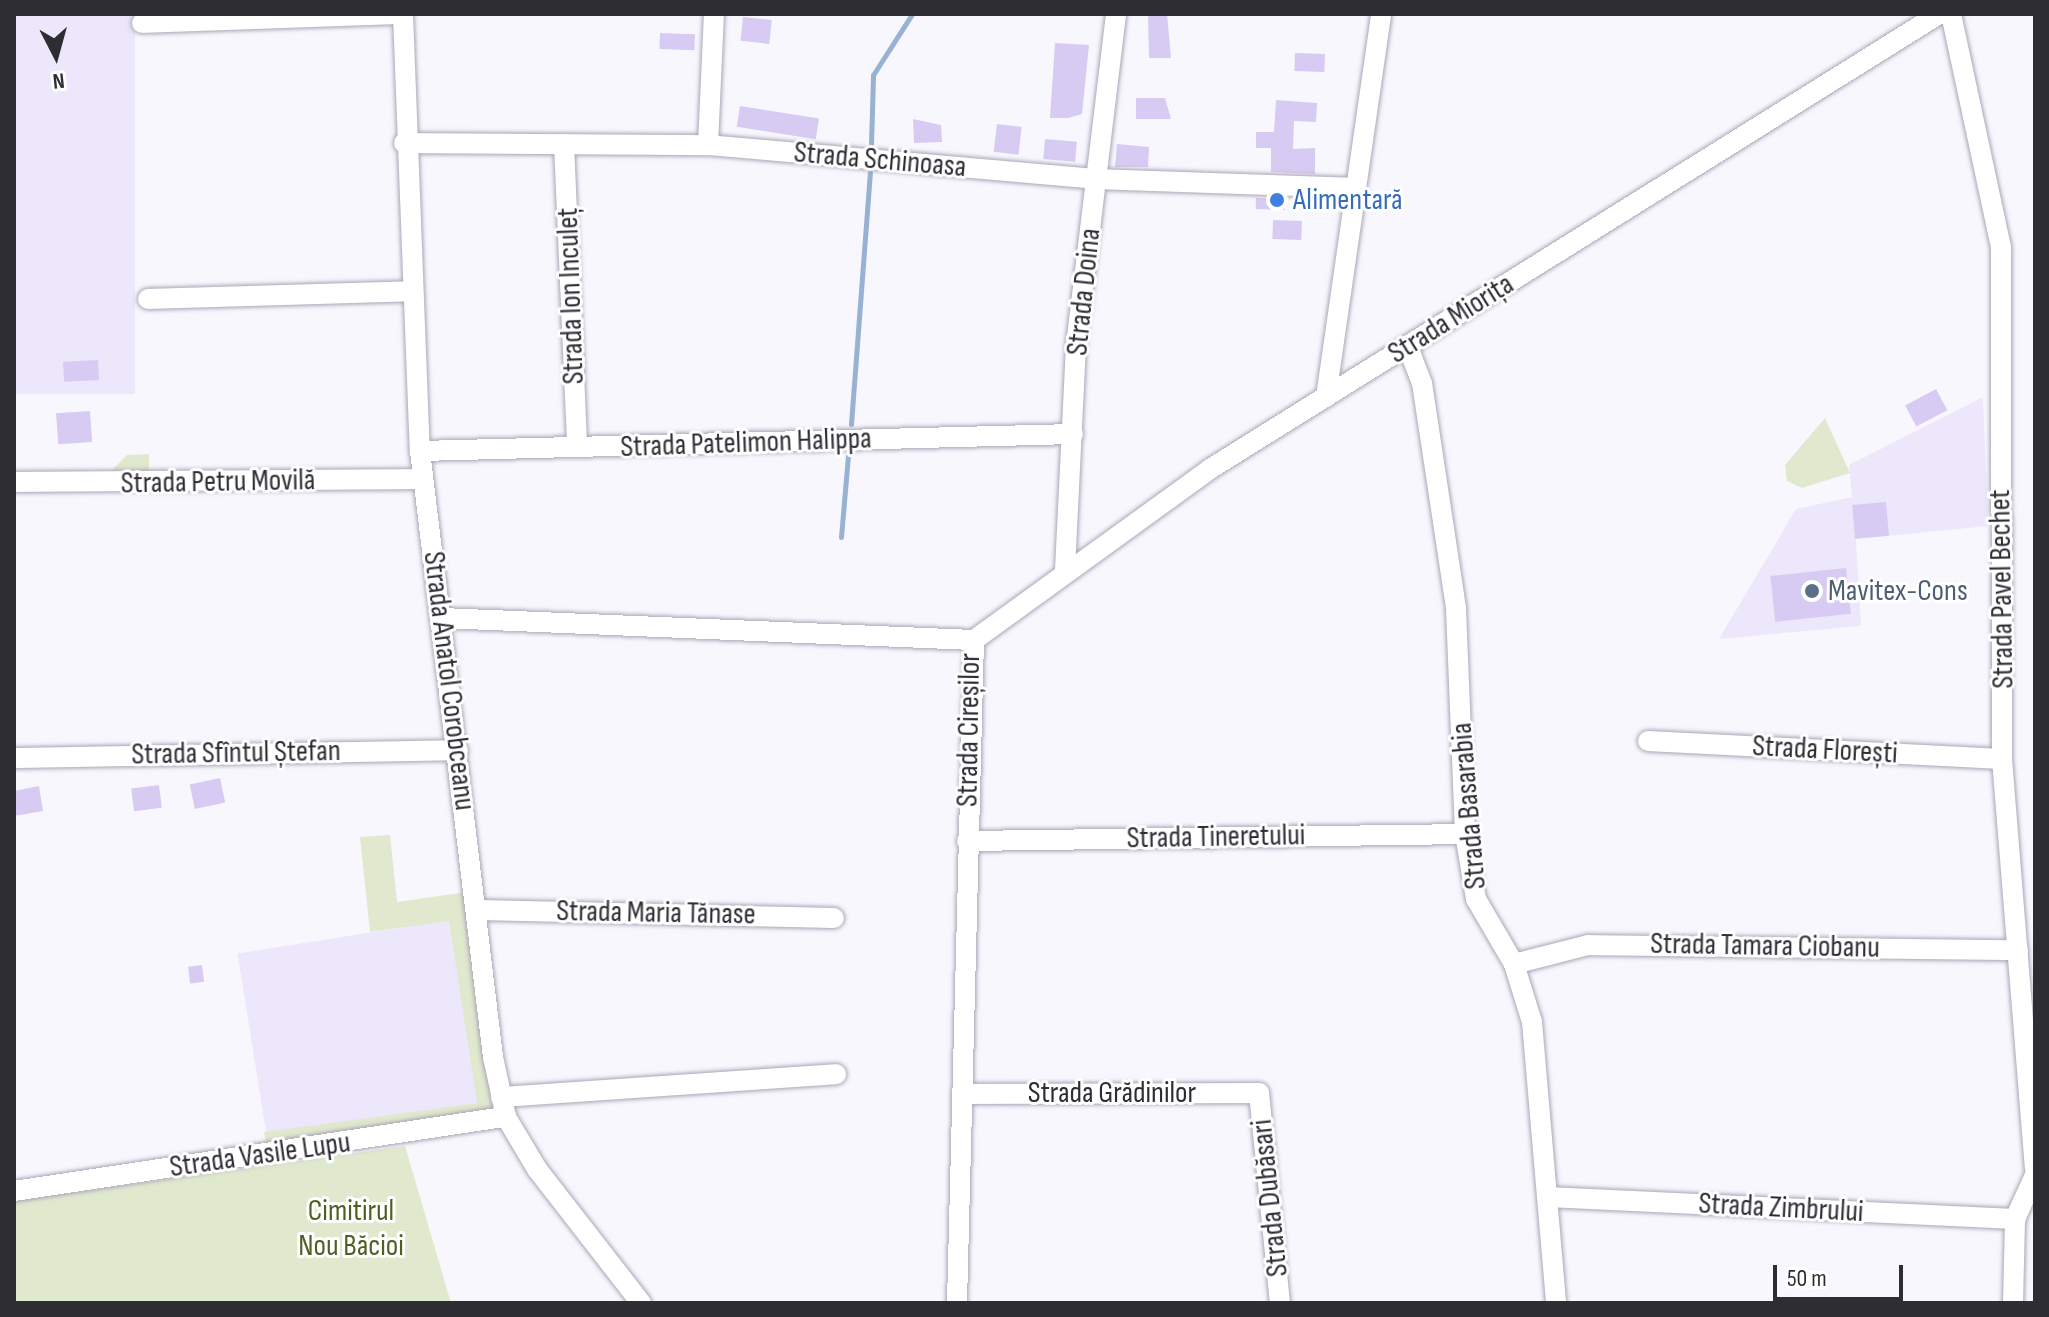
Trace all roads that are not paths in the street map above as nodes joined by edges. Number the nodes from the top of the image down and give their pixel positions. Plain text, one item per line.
1 (403, 14) edge
2 (714, 14) edge
3 (1116, 14) edge
4 (1381, 14) edge
5 (1939, 14) edge
6 (1951, 14) edge
7 (142, 23) dead end
8 (404, 143) junction
9 (564, 144) junction
10 (708, 145) junction
11 (1097, 179) junction
12 (1355, 188) junction
13 (410, 291) junction
14 (148, 299) dead end
15 (1408, 347) junction
16 (1326, 397) junction
17 (1073, 434) junction
18 (577, 447) junction
19 (420, 451) junction
20 (423, 479) junction
21 (14, 482) edge
22 (1065, 570) junction
23 (442, 618) junction
24 (974, 640) junction
25 (1648, 741) dead end
26 (458, 750) junction
27 (14, 758) edge
28 (2002, 759) junction
29 (1465, 834) junction
30 (967, 841) junction
31 (478, 910) junction
32 (834, 918) dead end
33 (2018, 950) junction
34 (1514, 964) junction
35 (836, 1074) dead end
36 (1259, 1093) joint
37 (964, 1094) junction
38 (503, 1107) junction
39 (2035, 1169) edge
40 (2035, 1175) edge
41 (14, 1191) edge
42 (1547, 1197) junction
43 (2015, 1219) junction
44 (641, 1303) edge
45 (957, 1303) edge
46 (1280, 1303) edge
47 (1556, 1303) edge
48 (2013, 1303) edge

1 - 7 street
1 - 8 street, Strada Anatol Corobceanu
2 - 10 street
3 - 11 street, Strada Doina
4 - 12 street
5 - 15 street, Strada Miorița
6 - 28 street, Strada Pavel Bechet
8 - 9 street, Strada Schinoasa
8 - 13 street, Strada Anatol Corobceanu
9 - 10 street, Strada Schinoasa
9 - 18 street, Strada Ion Inculeț
10 - 11 street, Strada Schinoasa
11 - 12 street, Strada Schinoasa
11 - 17 street, Strada Doina
12 - 16 street
13 - 14 street
13 - 19 street, Strada Anatol Corobceanu
15 - 16 street, Strada Miorița
15 - 29 street, Strada Basarabia
16 - 22 street, Strada Miorița
17 - 18 street, Strada Patelimon Halippa
17 - 22 street, Strada Doina
18 - 19 street, Strada Patelimon Halippa
19 - 20 street, Strada Anatol Corobceanu
20 - 21 street, Strada Petru Movilă
20 - 23 street, Strada Anatol Corobceanu
22 - 24 street, Strada Miorița
23 - 24 street, Strada Cireșilor
23 - 26 street, Strada Anatol Corobceanu
24 - 30 street, Strada Cireșilor
25 - 28 street, Strada Florești
26 - 27 street, Strada Sfîntul Ștefan
26 - 31 street, Strada Anatol Corobceanu
28 - 33 street, Strada Pavel Bechet
29 - 30 street, Strada Tineretului
29 - 34 street, Strada Basarabia
30 - 37 street, Strada Cireșilor
31 - 32 street, Strada Maria Tănase
31 - 38 street, Strada Anatol Corobceanu
33 - 34 street, Strada Tamara Ciobanu
33 - 39 street, Strada Pavel Bechet
34 - 42 street, Strada Basarabia
35 - 38 street, Strada Vasile Lupu
36 - 37 street, Strada Grădinilor
36 - 46 street, Strada Dubăsari
37 - 45 street, Strada Cireșilor
38 - 41 street, Strada Vasile Lupu
38 - 44 street, Strada Anatol Corobceanu
40 - 43 street
42 - 43 street, Strada Zimbrului
42 - 47 street, Strada Basarabia
43 - 48 street

